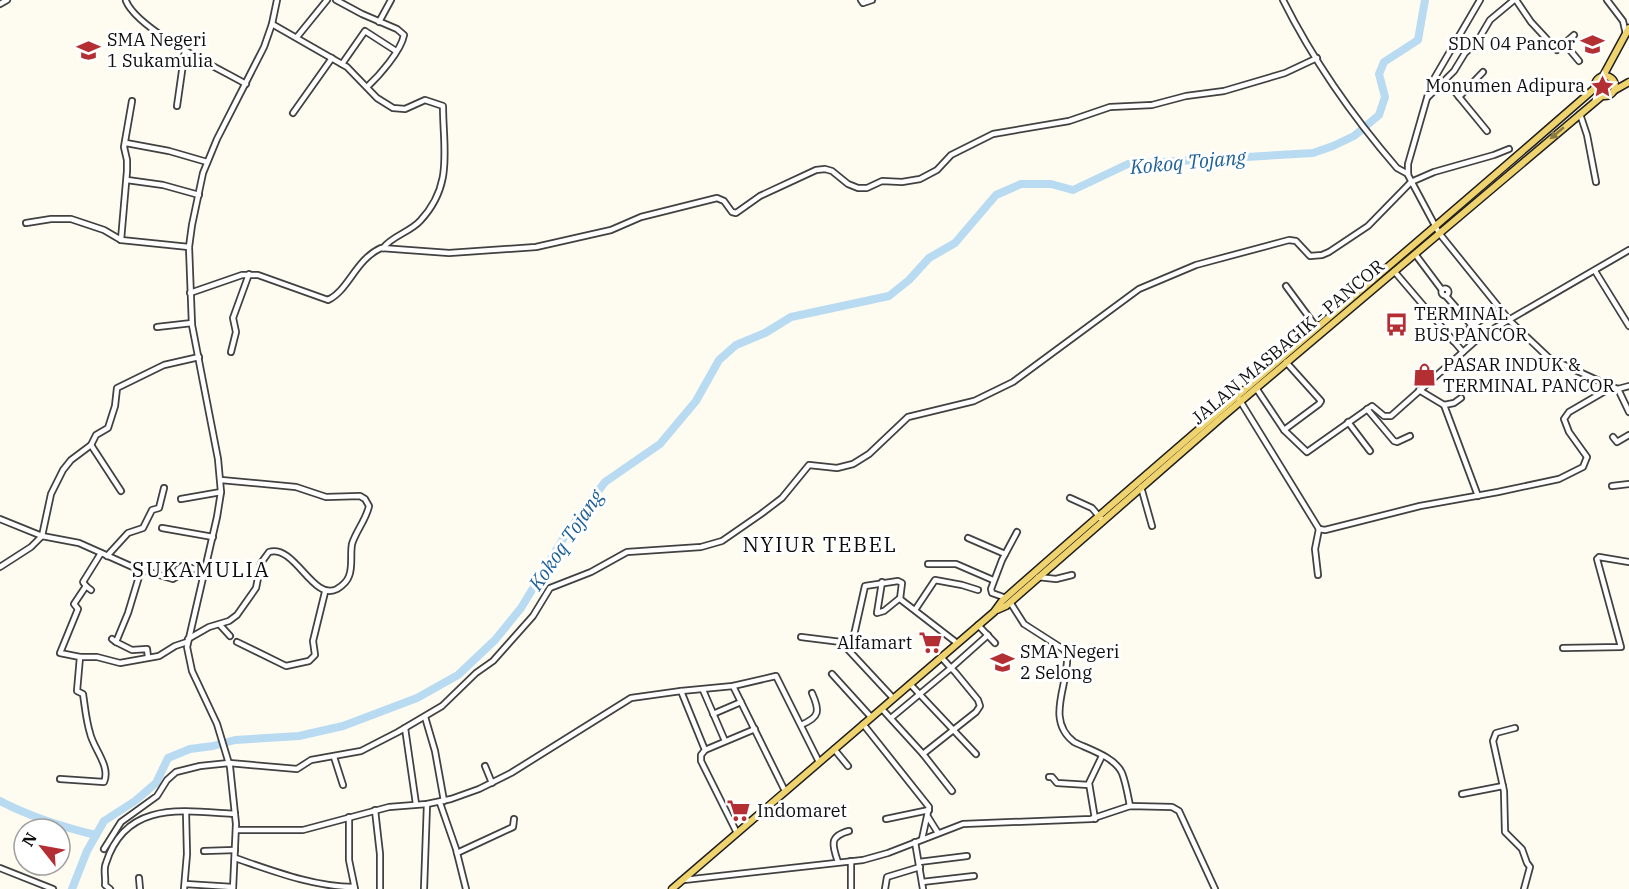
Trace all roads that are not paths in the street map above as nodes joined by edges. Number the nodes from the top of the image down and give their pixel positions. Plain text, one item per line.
1 (7, 0) edge
2 (120, 0) edge
3 (277, 0) edge
4 (327, 0) edge
5 (336, 0) edge
6 (391, 0) edge
7 (861, 0) edge
8 (872, 0) edge
9 (1283, 0) edge
10 (1480, 0) edge
11 (1515, 0) edge
12 (1607, 0) edge
13 (126, 1) edge
14 (0, 4) edge
15 (372, 19) junction
16 (379, 22) junction
17 (272, 24) junction
18 (365, 31) junction
19 (1627, 32) edge
20 (1574, 35) dead end
21 (297, 37) junction
22 (1564, 43) junction
23 (185, 50) junction
24 (396, 51) junction
25 (332, 58) junction
26 (1317, 58) junction
27 (1579, 61) dead end
28 (342, 64) junction
29 (1483, 72) dead end
30 (1603, 76) junction
31 (1446, 81) junction
32 (1629, 82) edge
33 (246, 84) junction
34 (368, 87) junction
35 (1595, 88) junction
36 (1615, 90) junction
37 (1602, 96) junction
38 (1459, 97) junction
39 (1426, 99) junction
40 (132, 101) dead end
41 (177, 106) dead end
42 (293, 113) dead end
43 (1580, 114) junction
44 (1487, 131) dead end
45 (126, 143) junction
46 (1509, 149) dead end
47 (207, 162) junction
48 (1408, 175) junction
49 (127, 180) junction
50 (1411, 182) junction
51 (1596, 182) dead end
52 (199, 195) junction
53 (26, 223) dead end
54 (1437, 230) junction
55 (121, 240) junction
56 (189, 247) junction
57 (383, 248) junction
58 (1629, 250) edge
59 (1415, 254) junction
60 (1394, 271) junction
61 (1595, 271) junction
62 (249, 274) junction
63 (1286, 286) dead end
64 (190, 293) junction
65 (1494, 310) dead end
66 (1510, 321) junction
67 (192, 322) junction
68 (1629, 326) edge
69 (157, 327) dead end
70 (1473, 327) junction
71 (1317, 328) junction
72 (1481, 336) junction
73 (1453, 341) junction
74 (231, 352) dead end
75 (1463, 352) junction
76 (199, 357) junction
77 (1286, 363) junction
78 (1629, 386) edge
79 (1256, 388) junction
80 (1615, 388) junction
81 (1419, 390) junction
82 (1461, 398) dead end
83 (1239, 399) junction
84 (1444, 405) junction
85 (1368, 409) junction
86 (1629, 412) edge
87 (1348, 422) junction
88 (1284, 430) junction
89 (1629, 435) edge
90 (1410, 436) dead end
91 (1612, 437) dead end
92 (91, 445) junction
93 (1370, 451) dead end
94 (1163, 465) junction
95 (221, 480) junction
96 (1629, 484) edge
97 (1612, 486) dead end
98 (1141, 487) junction
99 (164, 489) dead end
100 (121, 491) dead end
101 (221, 492) junction
102 (1478, 496) junction
103 (1070, 498) dead end
104 (181, 499) dead end
105 (1101, 518) junction
106 (0, 519) edge
107 (1152, 526) dead end
108 (162, 528) dead end
109 (1319, 530) junction
110 (1017, 532) dead end
111 (42, 536) junction
112 (213, 537) junction
113 (968, 538) dead end
114 (101, 553) junction
115 (1005, 554) junction
116 (107, 556) junction
117 (1629, 562) edge
118 (928, 564) dead end
119 (0, 567) edge
120 (141, 570) junction
121 (204, 571) junction
122 (1072, 575) dead end
123 (1318, 575) dead end
124 (1038, 577) junction
125 (993, 580) junction
126 (882, 582) junction
127 (978, 590) dead end
128 (325, 592) junction
129 (900, 598) junction
130 (1008, 600) junction
131 (915, 610) junction
132 (220, 625) junction
133 (978, 625) junction
134 (988, 635) junction
135 (230, 636) dead end
136 (801, 637) dead end
137 (187, 641) junction
138 (237, 642) dead end
139 (957, 643) junction
140 (995, 643) dead end
141 (845, 646) junction
142 (1629, 646) edge
143 (1621, 647) junction
144 (1563, 648) dead end
145 (80, 657) junction
146 (148, 657) junction
147 (941, 657) junction
148 (951, 668) junction
149 (832, 674) dead end
150 (910, 684) junction
151 (733, 686) junction
152 (703, 690) junction
153 (681, 691) junction
154 (812, 693) dead end
155 (919, 694) junction
156 (893, 698) junction
157 (741, 702) junction
158 (882, 709) junction
159 (713, 714) junction
160 (425, 717) junction
161 (871, 717) junction
162 (891, 718) junction
163 (863, 724) junction
164 (801, 725) junction
165 (405, 728) junction
166 (1515, 728) dead end
167 (755, 729) junction
168 (954, 731) junction
169 (725, 741) junction
170 (834, 749) junction
171 (705, 750) junction
172 (923, 754) junction
173 (976, 754) dead end
174 (1102, 756) junction
175 (334, 759) junction
176 (819, 762) junction
177 (229, 763) junction
178 (485, 766) dead end
179 (848, 766) dead end
180 (1049, 777) dead end
181 (60, 778) dead end
182 (492, 783) junction
183 (343, 785) dead end
184 (1089, 785) junction
185 (1503, 786) junction
186 (785, 791) junction
187 (952, 791) dead end
188 (1462, 794) dead end
189 (442, 802) junction
190 (416, 804) junction
191 (427, 804) junction
192 (1130, 806) junction
193 (375, 810) junction
194 (929, 810) junction
195 (186, 812) junction
196 (235, 814) junction
197 (928, 817) junction
198 (349, 818) junction
199 (514, 819) dead end
200 (886, 819) dead end
201 (1095, 819) junction
202 (236, 830) junction
203 (849, 831) dead end
204 (736, 833) junction
205 (938, 833) junction
206 (922, 840) junction
207 (915, 842) junction
208 (104, 849) dead end
209 (235, 850) junction
210 (204, 851) dead end
211 (457, 853) junction
212 (967, 856) dead end
213 (235, 858) junction
214 (851, 861) junction
215 (837, 862) junction
216 (920, 865) junction
217 (0, 868) edge
218 (974, 876) dead end
219 (139, 878) dead end
220 (684, 880) junction
221 (922, 882) junction
222 (184, 886) edge
223 (233, 888) edge
224 (355, 888) edge
225 (53, 889) edge
226 (110, 889) edge
227 (140, 889) edge
228 (380, 889) edge
229 (424, 889) edge
230 (466, 889) edge
231 (672, 889) edge
232 (851, 889) edge
233 (885, 889) edge
234 (923, 889) edge
235 (1215, 889) edge
236 (1524, 889) edge

1 - 14 street
2 - 13 street
3 - 17 street
4 - 21 street
5 - 15 street
6 - 16 street
7 - 8 street
9 - 26 street
10 - 39 street
11 - 22 street
11 - 31 street
12 - 19 street
13 - 23 street
15 - 16 street
15 - 18 street
16 - 24 street
17 - 21 street
17 - 33 street
18 - 24 street
18 - 28 street
19 - 30 main road
20 - 22 street
21 - 25 street
22 - 27 street
23 - 33 street
23 - 41 street
24 - 34 street
25 - 28 street
25 - 42 street
26 - 48 street
26 - 57 street
28 - 34 street
29 - 38 street
30 - 35 main road
30 - 36 main road
31 - 38 street
31 - 39 street
32 - 36 main road
33 - 47 street
34 - 57 street
35 - 37 main road
35 - 54 main road, JALAN MASBAGIK - PANCOR
36 - 37 main road
37 - 43 main road, JALAN MASBAGIK - PANCOR
38 - 44 street
39 - 48 street
40 - 45 street
43 - 51 street
43 -> 54 main road, JALAN MASBAGIK - PANCOR
45 - 47 street
45 - 49 street
46 - 50 street
47 - 52 street
48 - 50 street
49 - 52 street
49 - 55 street
50 - 54 street
50 - 160 street
52 - 56 street
53 - 55 street
54 - 59 main road, JALAN MASBAGIK - PANCOR
54 - 66 street
54 - 71 main road, JALAN MASBAGIK - PANCOR
55 - 56 street
56 - 64 street
57 - 62 street
58 - 61 street
59 - 60 main road, JALAN MASBAGIK - PANCOR
59 - 70 street
60 - 73 street
60 - 77 main road, JALAN MASBAGIK - PANCOR
61 - 66 street
61 - 68 street
62 - 64 street
62 - 74 street
63 - 71 street
64 - 67 street
65 - 70 street
66 - 72 street
66 - 80 street
67 - 69 street
67 - 76 street
70 - 72 street
70 - 73 street
71 - 83 main road, JALAN MASBAGIK - PANCOR
72 - 75 street
73 - 75 street
75 - 81 street
76 - 92 street
76 - 95 street
77 - 79 main road, JALAN MASBAGIK - PANCOR
77 - 88 street
78 - 80 street
79 - 83 main road, JALAN MASBAGIK - PANCOR
79 - 88 street
80 - 86 street
80 - 102 street
81 - 84 street
81 - 85 street
82 - 84 street
83 - 94 main road, JALAN MASBAGIK - PANCOR
83 - 109 street
84 - 102 street
85 - 87 street
85 - 90 street
87 - 88 street
87 - 93 street
89 - 91 street
92 - 100 street
92 - 111 street
94 - 98 main road, JALAN MASBAGIK - PANCOR
94 - 105 main road, JALAN MASBAGIK - PANCOR
95 - 101 street
95 - 128 street
96 - 97 street
98 - 105 main road, JALAN MASBAGIK - PANCOR
98 - 107 street
99 - 116 street
101 - 104 street
101 - 112 street
102 - 109 street
103 - 105 street
105 - 124 main road, JALAN MASBAGIK - PANCOR
105 - 130 main road, JALAN MASBAGIK - PANCOR
106 - 111 street
108 - 112 street
109 - 123 street
110 - 115 street
111 - 114 street
111 - 119 street
112 - 121 street
113 - 115 street
114 - 116 street
114 - 145 street
115 - 125 street
116 - 120 street
117 - 143 street
118 - 125 street
120 - 121 street
120 - 146 street
121 - 137 street
122 - 124 street
124 - 130 main road, JALAN MASBAGIK - PANCOR
125 - 130 street
126 - 129 street
126 - 129 street
126 - 141 street
127 - 131 street
128 - 132 street
128 - 138 street
129 - 131 street
130 - 133 main road, JALAN MASBAGIK - PANCOR
130 - 174 street
131 - 139 street
132 - 135 street
132 - 137 street
133 - 134 street
133 - 139 main road, JALAN MASBAGIK - PANCOR
134 - 140 street
134 - 148 street
136 - 141 street
137 - 146 street
137 - 177 street
139 - 147 main road, JALAN MASBAGIK - PANCOR
141 - 156 street
142 - 143 street
143 - 144 street
145 - 146 street
145 - 181 street
147 - 148 street
147 - 150 main road, JALAN MASBAGIK - PANCOR
148 - 155 street
148 - 168 street
149 - 161 street
150 - 155 street
150 - 156 main road, JALAN MASBAGIK - PANCOR
151 - 152 street
151 - 157 street
151 - 164 street
152 - 153 street
152 - 159 street
153 - 171 street
153 - 182 street
154 - 164 street
155 - 162 street
155 - 168 street
156 - 158 main road, JALAN MASBAGIK - PANCOR
157 - 159 street
157 - 167 street
158 - 161 main road, JALAN MASBAGIK - PANCOR
158 - 162 street
159 - 169 street
160 - 165 street
160 - 189 street
161 - 163 main road, JALAN MASBAGIK - PANCOR
162 - 172 street
163 - 170 main road, JALAN MASBAGIK - PANCOR
163 - 194 street
164 - 176 street
165 - 175 street
165 - 190 street
166 - 185 street
167 - 169 street
167 - 186 street
168 - 172 street
168 - 173 street
169 - 171 street
170 - 176 main road, JALAN MASBAGIK - PANCOR
170 - 179 street
171 - 204 street
172 - 187 street
174 - 184 street
174 - 192 street
175 - 177 street
175 - 183 street
176 - 186 main road, JALAN MASBAGIK - PANCOR
177 - 196 street
177 - 208 street
178 - 182 street
180 - 184 street
182 - 189 street
184 - 201 street
185 - 188 street
185 - 236 street
186 - 204 main road, JALAN MASBAGIK - PANCOR
189 - 191 street
189 - 211 street
190 - 191 street
190 - 193 street
191 - 229 street
192 - 201 street
192 - 235 street
193 - 198 street
193 - 228 street
194 - 197 street
194 - 200 street
195 - 196 street
195 - 222 street
195 - 226 street
196 - 202 street
197 - 205 street
197 - 206 street
198 - 202 street
198 - 224 street
199 - 211 street
201 - 205 street
202 - 209 street
203 - 215 street
204 - 220 main road, JALAN MASBAGIK - PANCOR
205 - 206 street
206 - 207 street
207 - 214 street
207 - 216 street
209 - 210 street
209 - 213 street
211 - 230 street
212 - 216 street
213 - 223 street
213 - 224 street
214 - 215 street
214 - 232 street
215 - 220 street
216 - 221 street
216 - 233 street
217 - 225 street
218 - 221 street
219 - 227 street
220 - 231 main road, JALAN MASBAGIK - PANCOR
221 - 234 street
222 - 223 street

